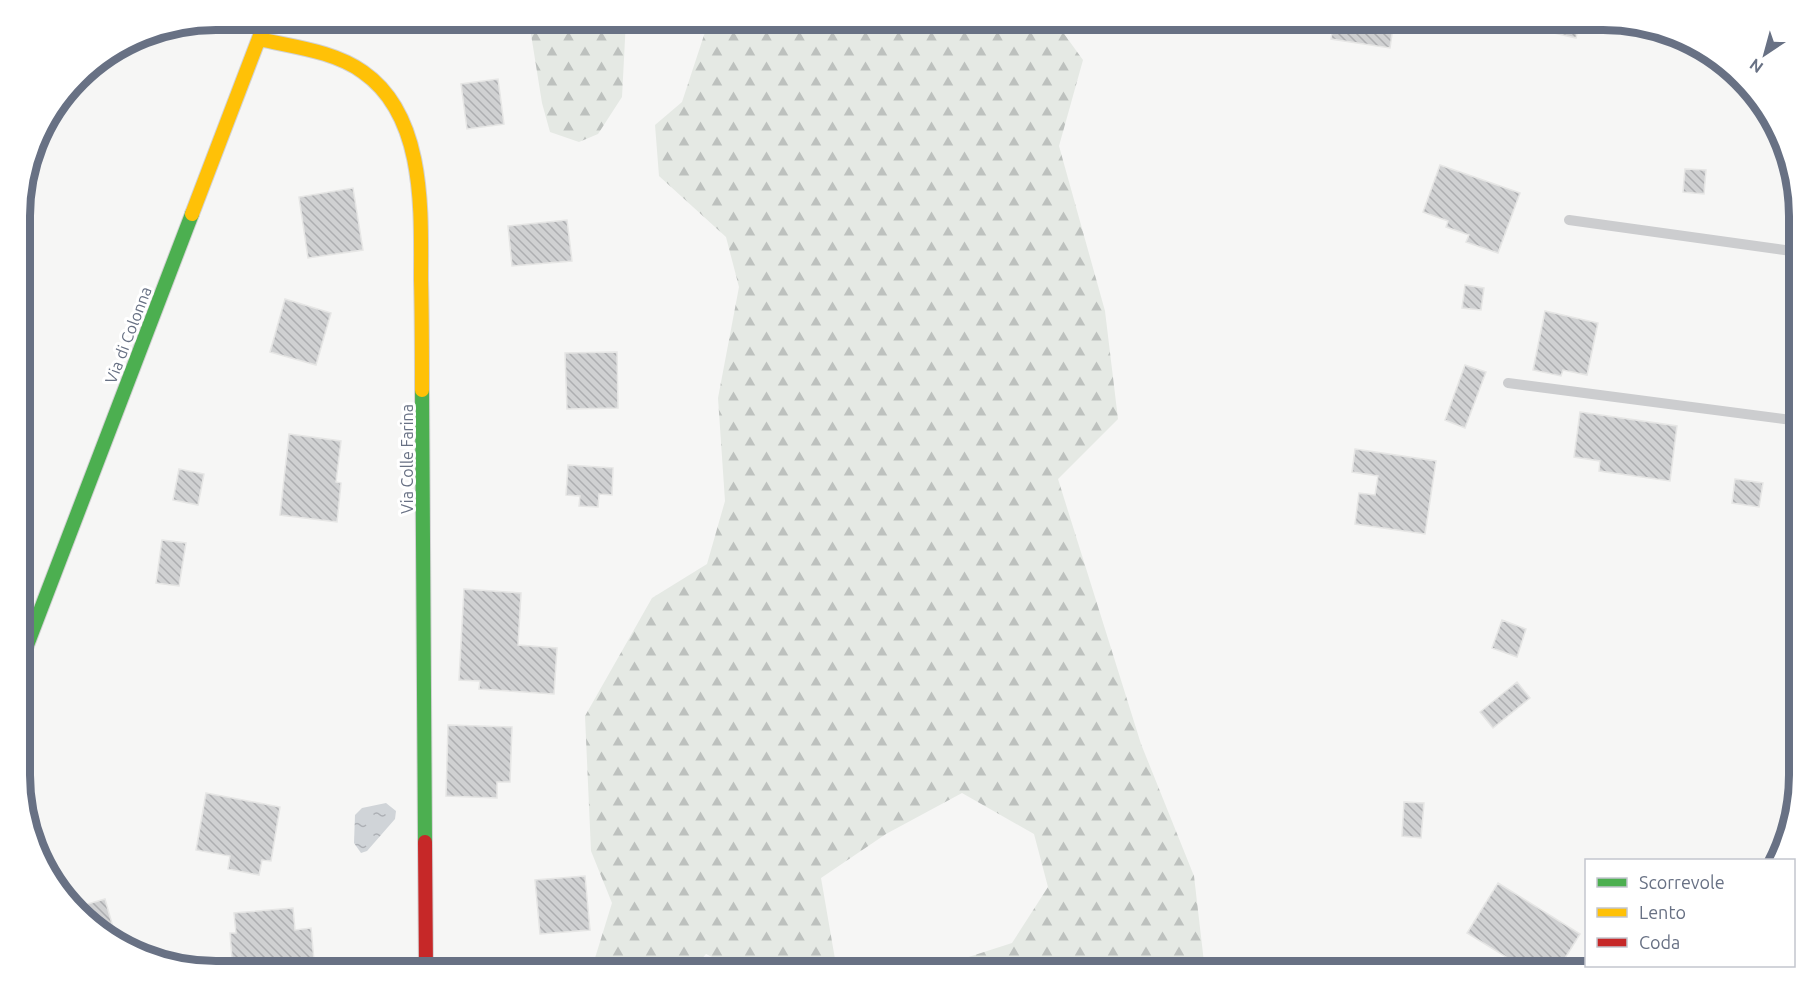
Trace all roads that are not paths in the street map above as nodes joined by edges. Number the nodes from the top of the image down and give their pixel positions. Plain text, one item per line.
1 (262, 30) edge
2 (259, 39) junction
3 (1569, 220) dead end
4 (1789, 251) edge
5 (1508, 383) dead end
6 (1789, 420) edge
7 (30, 637) edge
8 (426, 961) edge

1 - 2 street, Via di Colonna
2 - 7 street, Via di Colonna
2 - 8 street, Via Colle Farina
3 - 4 lane
5 - 6 lane

